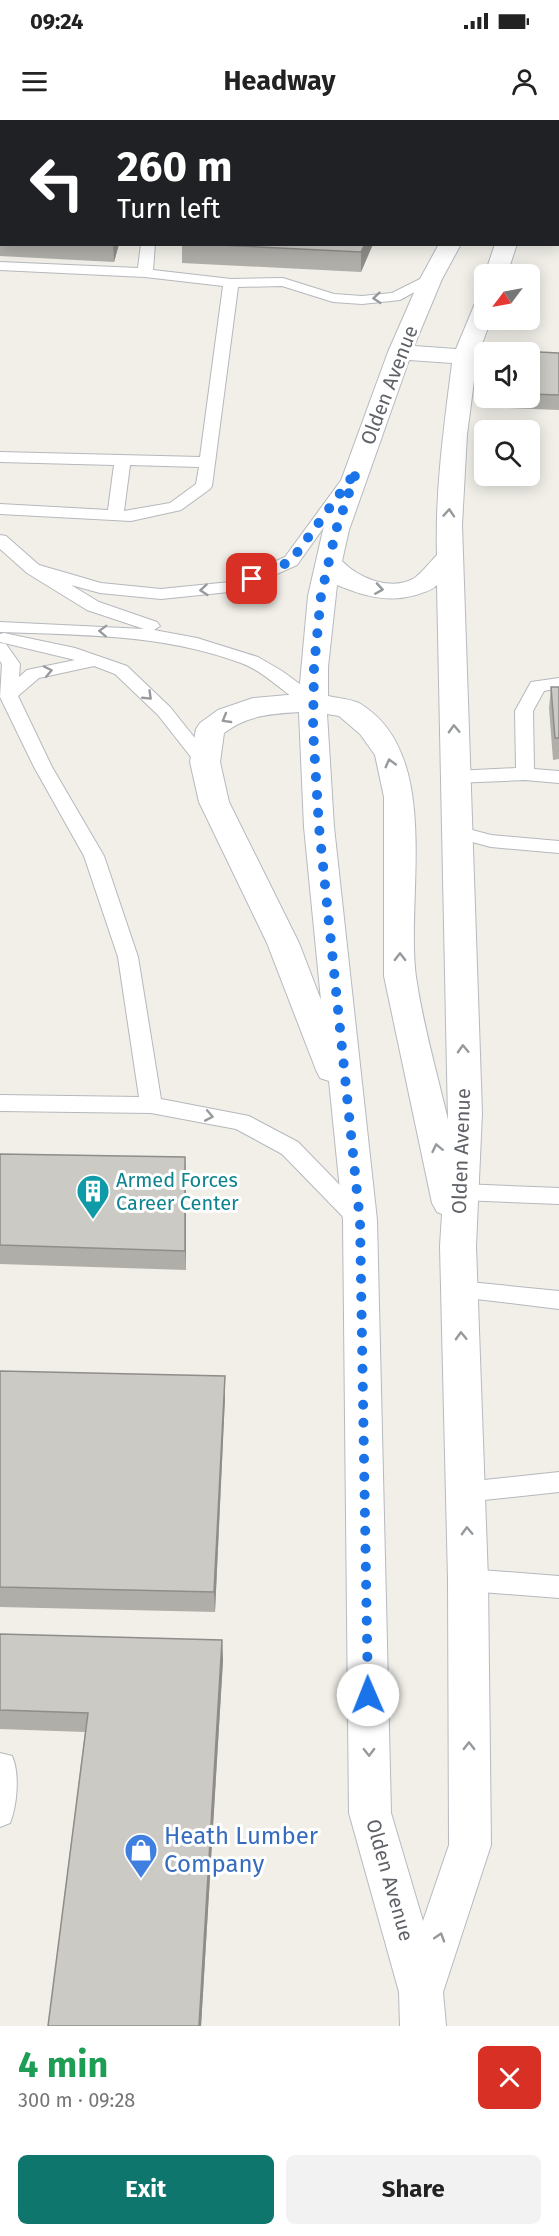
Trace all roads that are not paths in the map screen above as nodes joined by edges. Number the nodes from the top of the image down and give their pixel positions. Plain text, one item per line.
1 (148, 246) edge
2 (449, 246) edge
3 (505, 246) edge
4 (499, 264) edge
5 (0, 266) edge
6 (145, 273) junction
7 (431, 279) junction
8 (231, 283) junction
9 (475, 330) edge
10 (400, 352) junction
11 (465, 357) junction
12 (0, 457) edge
13 (123, 460) junction
14 (207, 462) junction
15 (357, 470) junction
16 (0, 509) edge
17 (115, 515) junction
18 (0, 540) edge
19 (450, 556) junction
20 (329, 563) junction
21 (33, 569) junction
22 (0, 627) edge
23 (0, 637) edge
24 (188, 640) junction
25 (0, 648) edge
26 (95, 661) junction
27 (559, 683) edge
28 (8, 695) junction
29 (313, 702) junction
30 (206, 762) junction
31 (525, 774) junction
32 (456, 777) junction
33 (559, 777) edge
34 (457, 832) junction
35 (559, 847) edge
36 (0, 1103) edge
37 (151, 1105) junction
38 (348, 1113) junction
39 (461, 1192) junction
40 (559, 1196) edge
41 (360, 1221) junction
42 (458, 1246) junction
43 (459, 1290) junction
44 (559, 1300) edge
45 (559, 1482) edge
46 (465, 1492) junction
47 (468, 1580) junction
48 (559, 1587) edge
49 (0, 1765) edge
50 (0, 1814) edge
51 (422, 2009) edge

1 - 6 lane
2 - 7 main road, Olden Avenue
3 - 4 main road
5 - 6 lane
6 - 8 lane
7 -> 8 lane
7 - 10 main road, Olden Avenue
8 - 14 lane
9 - 11 main road, Olden Avenue
10 - 11 main road
10 - 15 main road, Olden Avenue
19 -> 11 main road, Olden Avenue
12 - 13 lane
13 - 14 lane
13 - 17 lane
14 - 17 lane
15 - 20 main road, Olden Avenue
15 -> 21 lane
16 - 17 lane
18 - 21 lane
20 -> 19 main road
32 -> 19 main road, Olden Avenue
20 - 29 main road, Olden Avenue
21 - 24 lane
24 -> 22 lane
23 - 26 lane
24 - 29 lane
25 - 28 lane
28 -> 26 lane
26 -> 30 lane
27 - 31 lane
28 - 37 lane
29 -> 30 main road
29 - 38 main road, Olden Avenue
42 -> 29 main road
30 - 38 main road
31 - 32 lane
31 - 33 lane
32 - 34 main road, Olden Avenue
34 - 35 lane
39 -> 34 main road, Olden Avenue
36 - 37 lane
37 -> 41 lane
38 - 41 main road, Olden Avenue
39 - 40 lane
39 - 42 main road, Olden Avenue
41 -> 51 main road, Olden Avenue
42 - 43 main road, Olden Avenue
43 - 44 lane
46 -> 43 main road, Olden Avenue
45 - 46 lane
47 -> 46 main road, Olden Avenue
47 - 48 lane
51 -> 47 main road, Olden Avenue
49 - 50 lane

